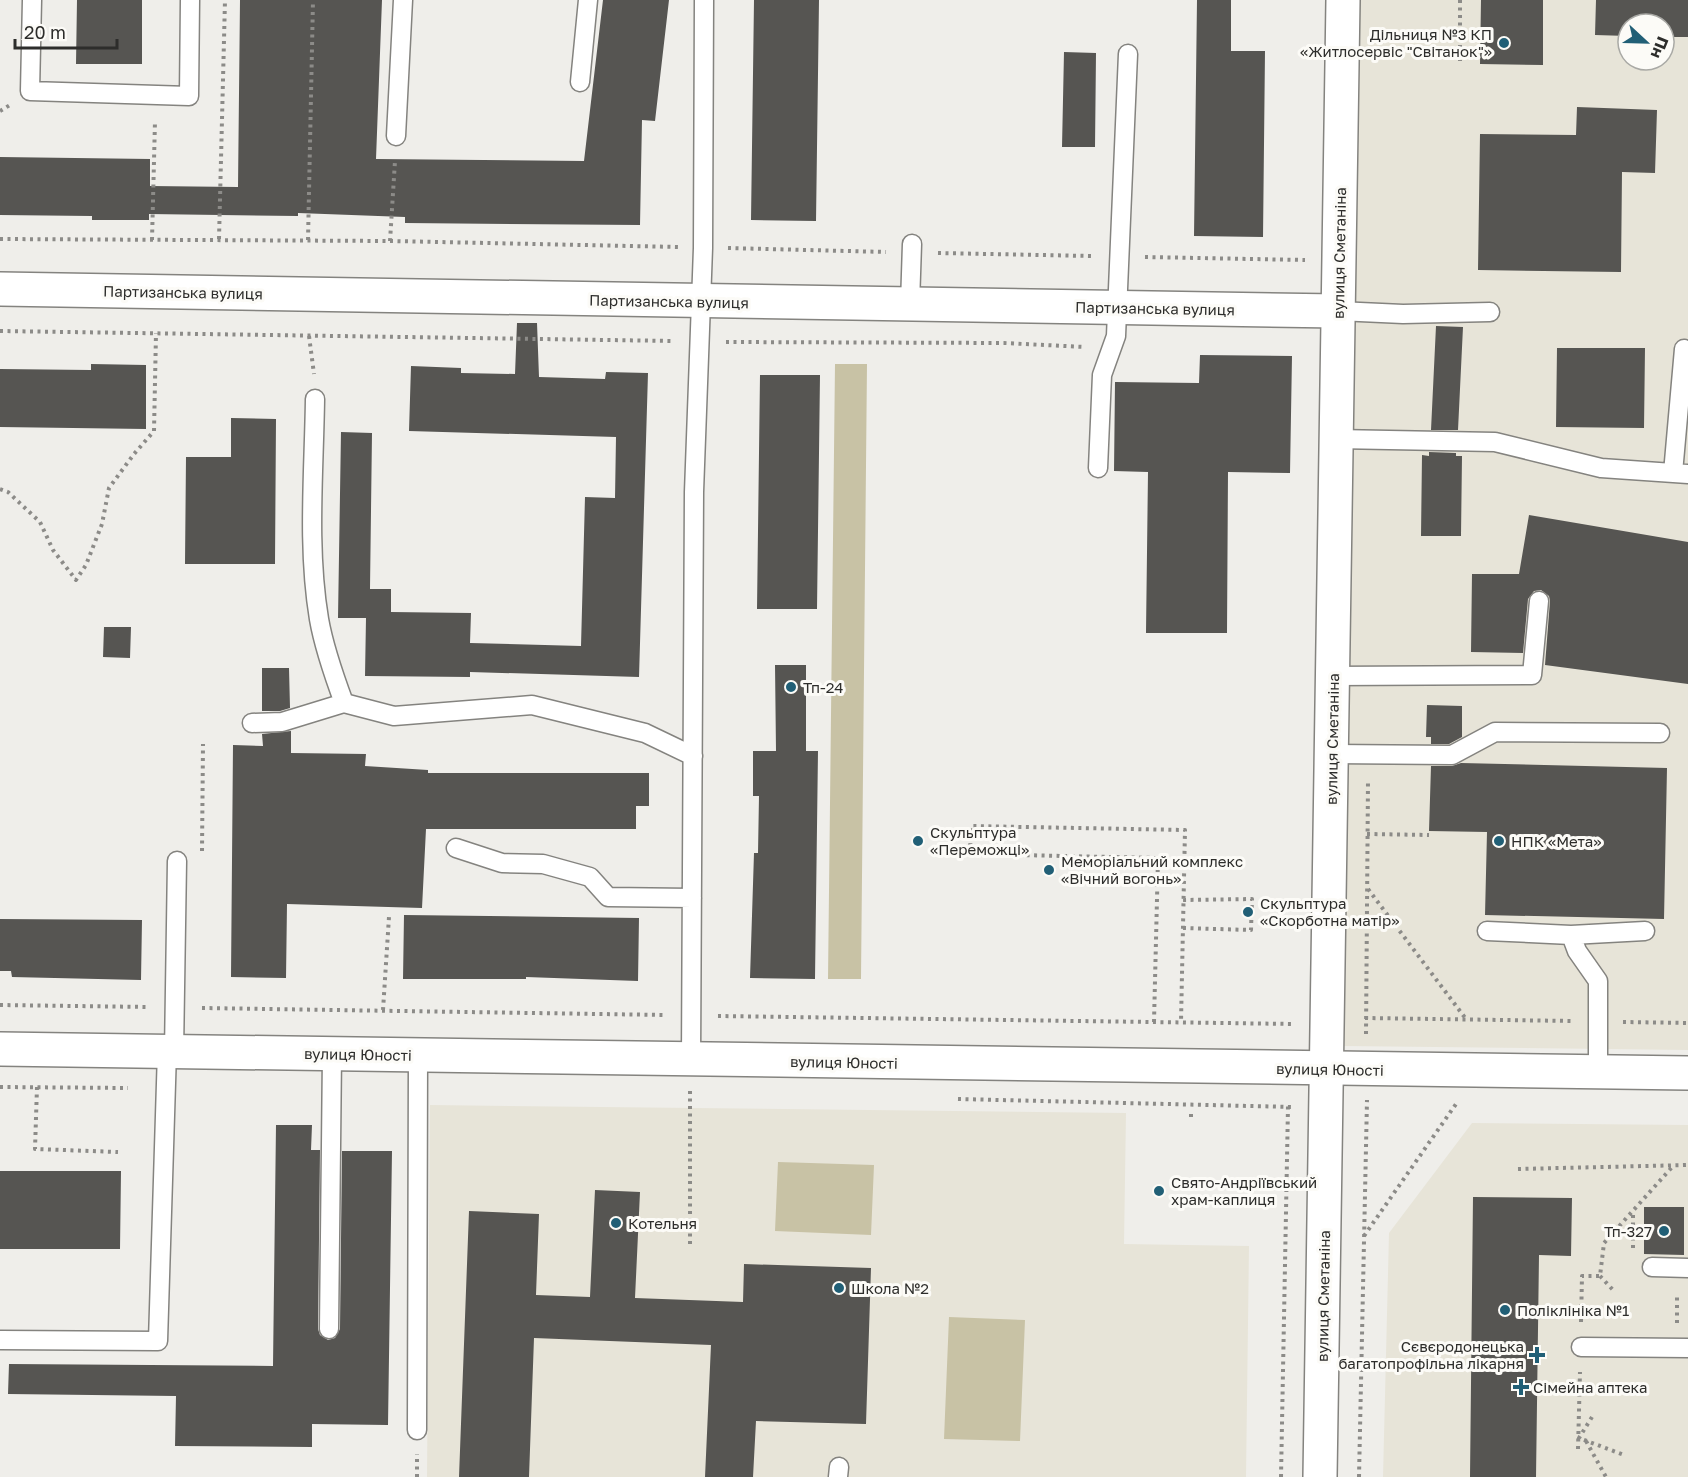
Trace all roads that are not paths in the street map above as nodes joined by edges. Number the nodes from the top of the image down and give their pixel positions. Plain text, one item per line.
1 (32, 0) edge
2 (190, 0) edge
3 (404, 0) edge
4 (588, 0) edge
5 (704, 0) edge
6 (1343, 0) edge
7 (1128, 54) dead end
8 (580, 82) dead end
9 (396, 136) road end
10 (912, 248) road end
11 (0, 289) edge
12 (700, 301) junction
13 (910, 304) junction
14 (1338, 311) junction
15 (1490, 312) dead end
16 (1116, 322) junction
17 (1684, 350) dead end
18 (315, 399) road end
19 (1336, 439) junction
20 (1098, 468) dead end
21 (1680, 473) edge
22 (1539, 601) dead end
23 (1332, 676) junction
24 (344, 703) junction
25 (252, 723) dead end
26 (1660, 733) dead end
27 (1332, 754) junction
28 (693, 756) junction
29 (456, 848) dead end
30 (177, 861) dead end
31 (692, 898) junction
32 (1487, 931) dead end
33 (1645, 931) dead end
34 (1571, 935) junction
35 (0, 1049) edge
36 (170, 1051) junction
37 (332, 1054) junction
38 (417, 1055) junction
39 (691, 1059) junction
40 (1326, 1069) junction
41 (1598, 1072) junction
42 (1688, 1073) edge
43 (1652, 1267) dead end
44 (1683, 1268) edge
45 (329, 1329) dead end
46 (0, 1340) edge
47 (1581, 1347) road end
48 (1682, 1348) edge
49 (417, 1430) dead end
50 (1320, 1477) edge

1 - 2 lane
3 - 9 lane
4 - 8 lane
5 - 12 lane
6 - 14 street, вулиця Сметаніна
7 - 16 lane
10 - 13 lane
11 - 12 street, Партизанська вулиця
12 - 13 street, Партизанська вулиця
12 - 28 lane
13 - 16 street, Партизанська вулиця
14 - 15 lane
14 - 16 street, Партизанська вулиця
14 - 19 street, вулиця Сметаніна
16 - 20 lane
17 - 21 lane
18 - 24 lane
19 - 21 lane
19 - 23 street, вулиця Сметаніна
22 - 23 lane
23 - 27 street, вулиця Сметаніна
24 - 25 lane
24 - 28 lane
26 - 27 lane
27 - 40 street, вулиця Сметаніна
28 - 31 lane
29 - 31 lane
30 - 36 lane
31 - 39 lane
32 - 34 lane
33 - 34 lane
34 - 41 lane
35 - 36 street, вулиця Юності
36 - 37 street, вулиця Юності
36 - 46 lane
37 - 38 street, вулиця Юності
37 - 45 lane
38 - 39 street, вулиця Юності
38 - 49 lane
39 - 40 street, вулиця Юності
40 - 41 street, вулиця Юності
40 - 50 street, вулиця Сметаніна
41 - 42 street, вулиця Юності
43 - 44 lane
47 - 48 lane

